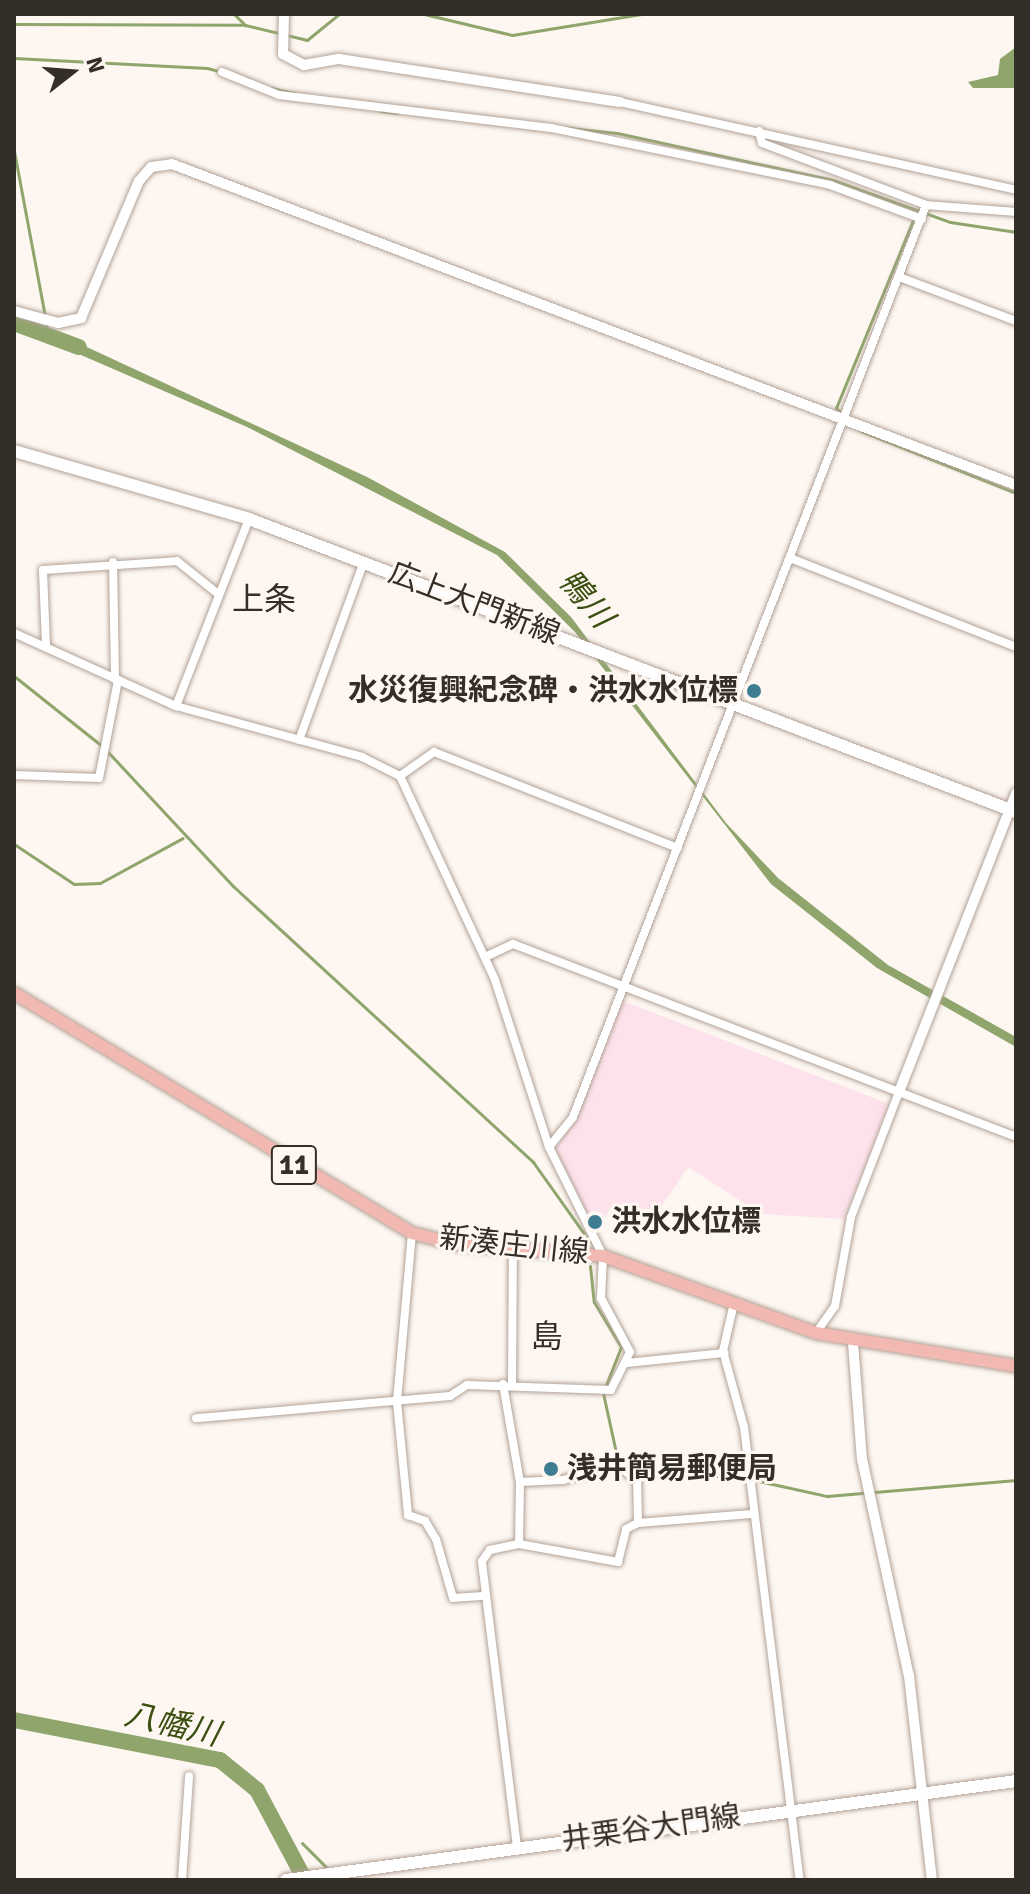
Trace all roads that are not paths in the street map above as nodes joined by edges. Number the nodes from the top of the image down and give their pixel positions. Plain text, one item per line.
1 (284, 14) edge
2 (222, 72) dead end
3 (620, 102) joint
4 (759, 131) junction
5 (1016, 190) edge
6 (926, 205) junction
7 (1016, 212) edge
8 (922, 219) junction
9 (899, 277) junction
10 (14, 311) edge
11 (1016, 321) edge
12 (843, 420) junction
13 (14, 451) edge
14 (1016, 485) edge
15 (249, 519) junction
16 (790, 558) junction
17 (364, 560) junction
18 (113, 562) junction
19 (217, 593) junction
20 (14, 633) edge
21 (46, 645) junction
22 (1016, 647) edge
23 (117, 680) junction
24 (734, 704) junction
25 (176, 706) junction
26 (299, 740) junction
27 (14, 775) edge
28 (400, 776) junction
29 (1016, 793) edge
30 (1013, 810) edge
31 (678, 848) junction
32 (485, 957) junction
33 (625, 988) junction
34 (14, 993) edge
35 (899, 1092) junction
36 (1016, 1137) edge
37 (549, 1147) junction
38 (412, 1233) junction
39 (513, 1247) junction
40 (603, 1256) junction
41 (734, 1303) junction
42 (816, 1333) junction
43 (853, 1343) junction
44 (724, 1353) junction
45 (626, 1363) junction
46 (1016, 1366) edge
47 (508, 1384) junction
48 (397, 1402) junction
49 (196, 1418) dead end
50 (520, 1482) junction
51 (752, 1514) junction
52 (638, 1523) junction
53 (519, 1544) junction
54 (483, 1596) junction
55 (189, 1776) dead end
56 (1016, 1781) edge
57 (923, 1794) junction
58 (792, 1811) junction
59 (517, 1847) junction
60 (182, 1880) edge
61 (286, 1880) edge
62 (800, 1880) edge
63 (932, 1880) edge

1 - 3 street
2 - 8 street
3 - 4 street
4 - 5 street
4 - 6 street
6 - 7 street
6 - 8 street
8 - 9 street
9 - 11 street
9 - 12 street
10 - 12 street
12 - 14 street
12 - 16 street
13 - 15 main road, 広上大門新線
15 - 17 main road, 広上大門新線
15 - 19 street
16 - 22 street
16 - 24 street
17 - 24 main road, 広上大門新線
17 - 26 street
18 - 19 street
18 - 21 street
18 - 23 street
19 - 25 street
20 - 21 street
21 - 23 street
23 - 25 street
23 - 27 street
24 - 30 main road, 広上大門新線
24 - 31 street
25 - 26 street
26 - 28 street
28 - 31 street
28 - 32 street
29 - 30 street
30 - 35 street
31 - 33 street
32 - 33 street
32 - 37 street
33 - 35 street
33 - 37 street
34 - 38 main road, 新湊庄川線 / 11
35 - 36 street
35 - 42 street
37 - 40 street
38 - 39 main road, 新湊庄川線 / 11
38 - 48 street
39 - 40 main road, 新湊庄川線 / 11
39 - 47 street
40 - 41 main road, 新湊庄川線 / 11
40 - 45 street
41 - 42 main road, 新湊庄川線 / 11
41 - 44 street
42 - 43 main road, 新湊庄川線 / 11
43 - 46 main road, 新湊庄川線 / 11
43 - 57 street
44 - 45 street
44 - 51 street
45 - 47 street
47 - 48 street
47 - 50 street
48 - 49 street
48 - 54 street
50 - 52 street
50 - 53 street
51 - 52 street
51 - 58 street
52 - 53 street
53 - 54 street
54 - 59 street
55 - 60 street
56 - 57 main road, 井栗谷大門線
57 - 58 main road, 井栗谷大門線
57 - 63 street
58 - 59 main road, 井栗谷大門線
58 - 62 street
59 - 61 main road, 井栗谷大門線

